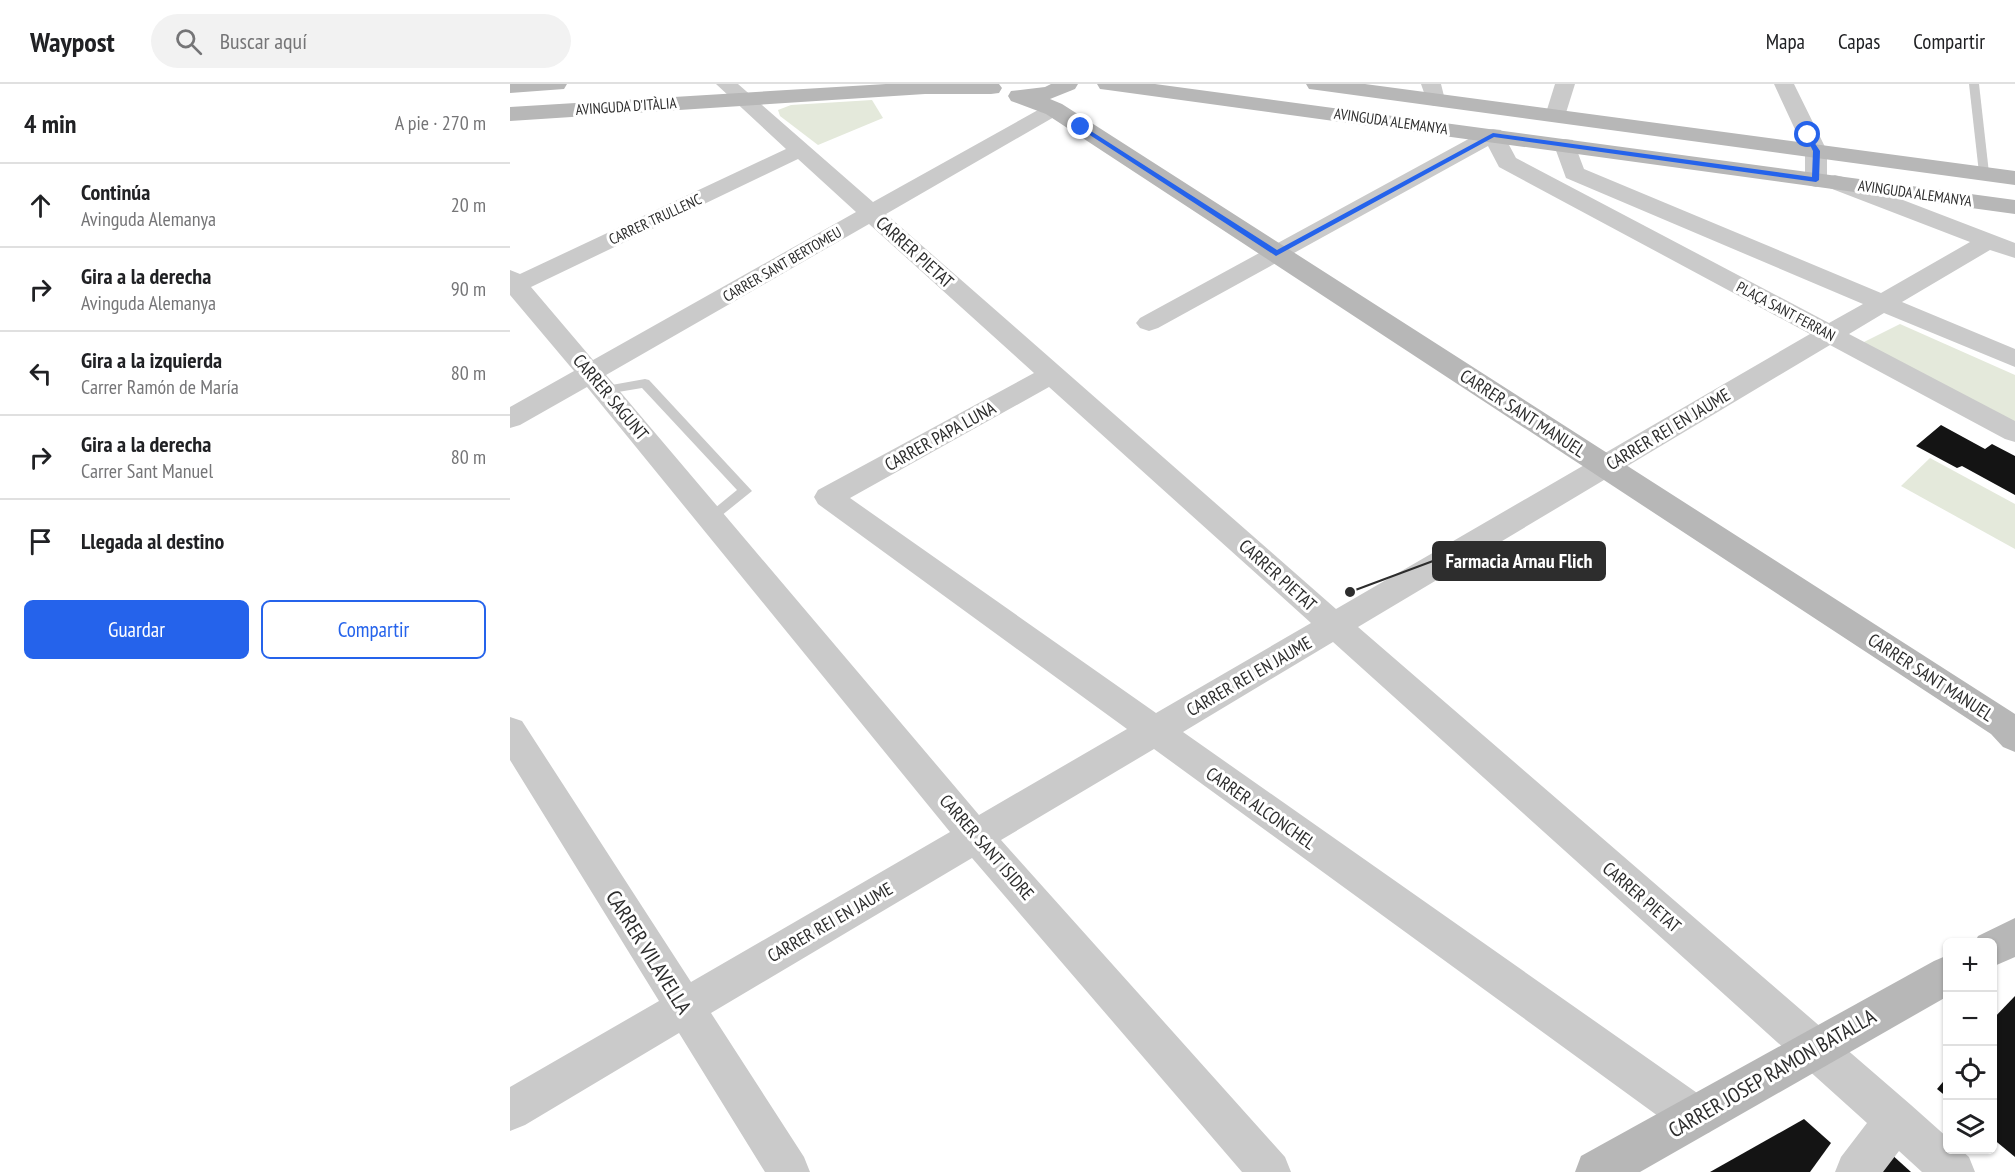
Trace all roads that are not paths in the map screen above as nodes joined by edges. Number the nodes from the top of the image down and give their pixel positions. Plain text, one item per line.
1 (556, 84) edge
2 (1067, 84) edge
3 (1108, 84) edge
4 (1317, 84) edge
5 (1565, 84) edge
6 (1784, 84) edge
7 (1974, 84) edge
8 (989, 86) edge
9 (510, 87) edge
10 (734, 92) edge
11 (1433, 92) edge
12 (1026, 97) junction
13 (1054, 109) junction
14 (510, 114) edge
15 (1555, 116) junction
16 (1493, 135) junction
17 (1564, 145) junction
18 (800, 150) junction
19 (1816, 151) junction
20 (1984, 173) junction
21 (2015, 178) edge
22 (1565, 181) junction
23 (1826, 181) junction
24 (2015, 207) edge
25 (871, 213) junction
26 (2002, 246) edge
27 (1276, 254) junction
28 (512, 284) edge
29 (1884, 302) junction
30 (1149, 323) dead end
31 (1829, 334) junction
32 (2015, 359) edge
33 (1052, 374) junction
34 (598, 381) junction
35 (510, 419) edge
36 (2015, 433) edge
37 (1605, 466) junction
38 (828, 497) joint
39 (711, 517) junction
40 (1335, 625) junction
41 (510, 731) edge
42 (1154, 732) junction
43 (2015, 736) edge
44 (976, 837) junction
45 (2015, 936) edge
46 (1997, 946) edge
47 (1943, 976) edge
48 (685, 1008) junction
49 (1815, 1049) junction
50 (510, 1110) edge
51 (1695, 1117) junction
52 (1896, 1120) junction
53 (789, 1172) edge
54 (1270, 1172) edge
55 (1597, 1172) edge
56 (1856, 1172) edge
57 (1954, 1172) edge

1 - 9 main road, AVINGUDA D'ITÀLIA
2 - 12 main road
3 - 16 main road, AVINGUDA ALEMANYA
4 - 11 main road, AVINGUDA ALEMANYA
5 - 15 street
6 - 19 street
7 - 20 lane
8 - 10 main road, AVINGUDA D'ITÀLIA
8 - 12 main road, AVINGUDA D'ITÀLIA
10 - 14 main road, AVINGUDA D'ITÀLIA
10 - 18 street, CARRER PIETAT
11 - 15 main road, AVINGUDA ALEMANYA
12 - 13 main road, CARRER SANT MANUEL
13 - 25 street, CARRER SANT BERTOMEU
13 - 27 main road, CARRER SANT MANUEL
15 - 19 main road, AVINGUDA ALEMANYA
16 - 17 main road, AVINGUDA ALEMANYA
16 - 22 street, PLAÇA SANT FERRAN
16 - 27 street
17 - 22 street
17 - 23 main road, AVINGUDA ALEMANYA
18 - 25 street, CARRER PIETAT
18 - 28 street, CARRER TRULLENC
19 - 20 main road, AVINGUDA ALEMANYA
19 - 23 street
20 - 21 main road, AVINGUDA ALEMANYA
22 - 29 street, PLAÇA SANT FERRAN
22 - 31 street, PLAÇA SANT FERRAN
23 - 24 main road, AVINGUDA ALEMANYA
23 - 26 street
25 - 33 street, CARRER PIETAT
25 - 34 street, CARRER SANT BERTOMEU
26 - 29 street, CARRER REI EN JAUME
27 - 30 street
27 - 37 main road, CARRER SANT MANUEL
28 - 34 street, CARRER SAGUNT
29 - 31 street, CARRER REI EN JAUME
29 - 32 street, PLAÇA SANT FERRAN
31 - 36 street, PLAÇA SANT FERRAN
31 - 37 street, CARRER REI EN JAUME
33 - 38 street, CARRER PAPA LUNA
33 - 40 street, CARRER PIETAT
34 - 35 street, CARRER SANT BERTOMEU
34 - 39 street, CARRER SAGUNT
34 - 39 lane
37 - 40 street, CARRER REI EN JAUME
37 - 43 main road, CARRER SANT MANUEL
38 - 42 street, CARRER ALCONCHEL
39 - 44 street, CARRER SANT ISIDRE
40 - 42 street, CARRER REI EN JAUME
40 - 49 street, CARRER PIETAT
41 - 48 street, CARRER VILAVELLA
42 - 44 street, CARRER REI EN JAUME
42 - 51 street, CARRER ALCONCHEL
44 - 48 street, CARRER REI EN JAUME
44 - 54 street, CARRER SANT ISIDRE
45 - 46 main road
47 - 49 main road, CARRER JOSEP RAMON BATALLA
48 - 50 street, CARRER REI EN JAUME
48 - 53 street, CARRER VILAVELLA
49 - 51 main road, CARRER JOSEP RAMON BATALLA
49 - 52 street, CARRER PIETAT
51 - 55 main road, CARRER JOSEP RAMON BATALLA
52 - 56 street
52 - 57 street, CARRER PIETAT

